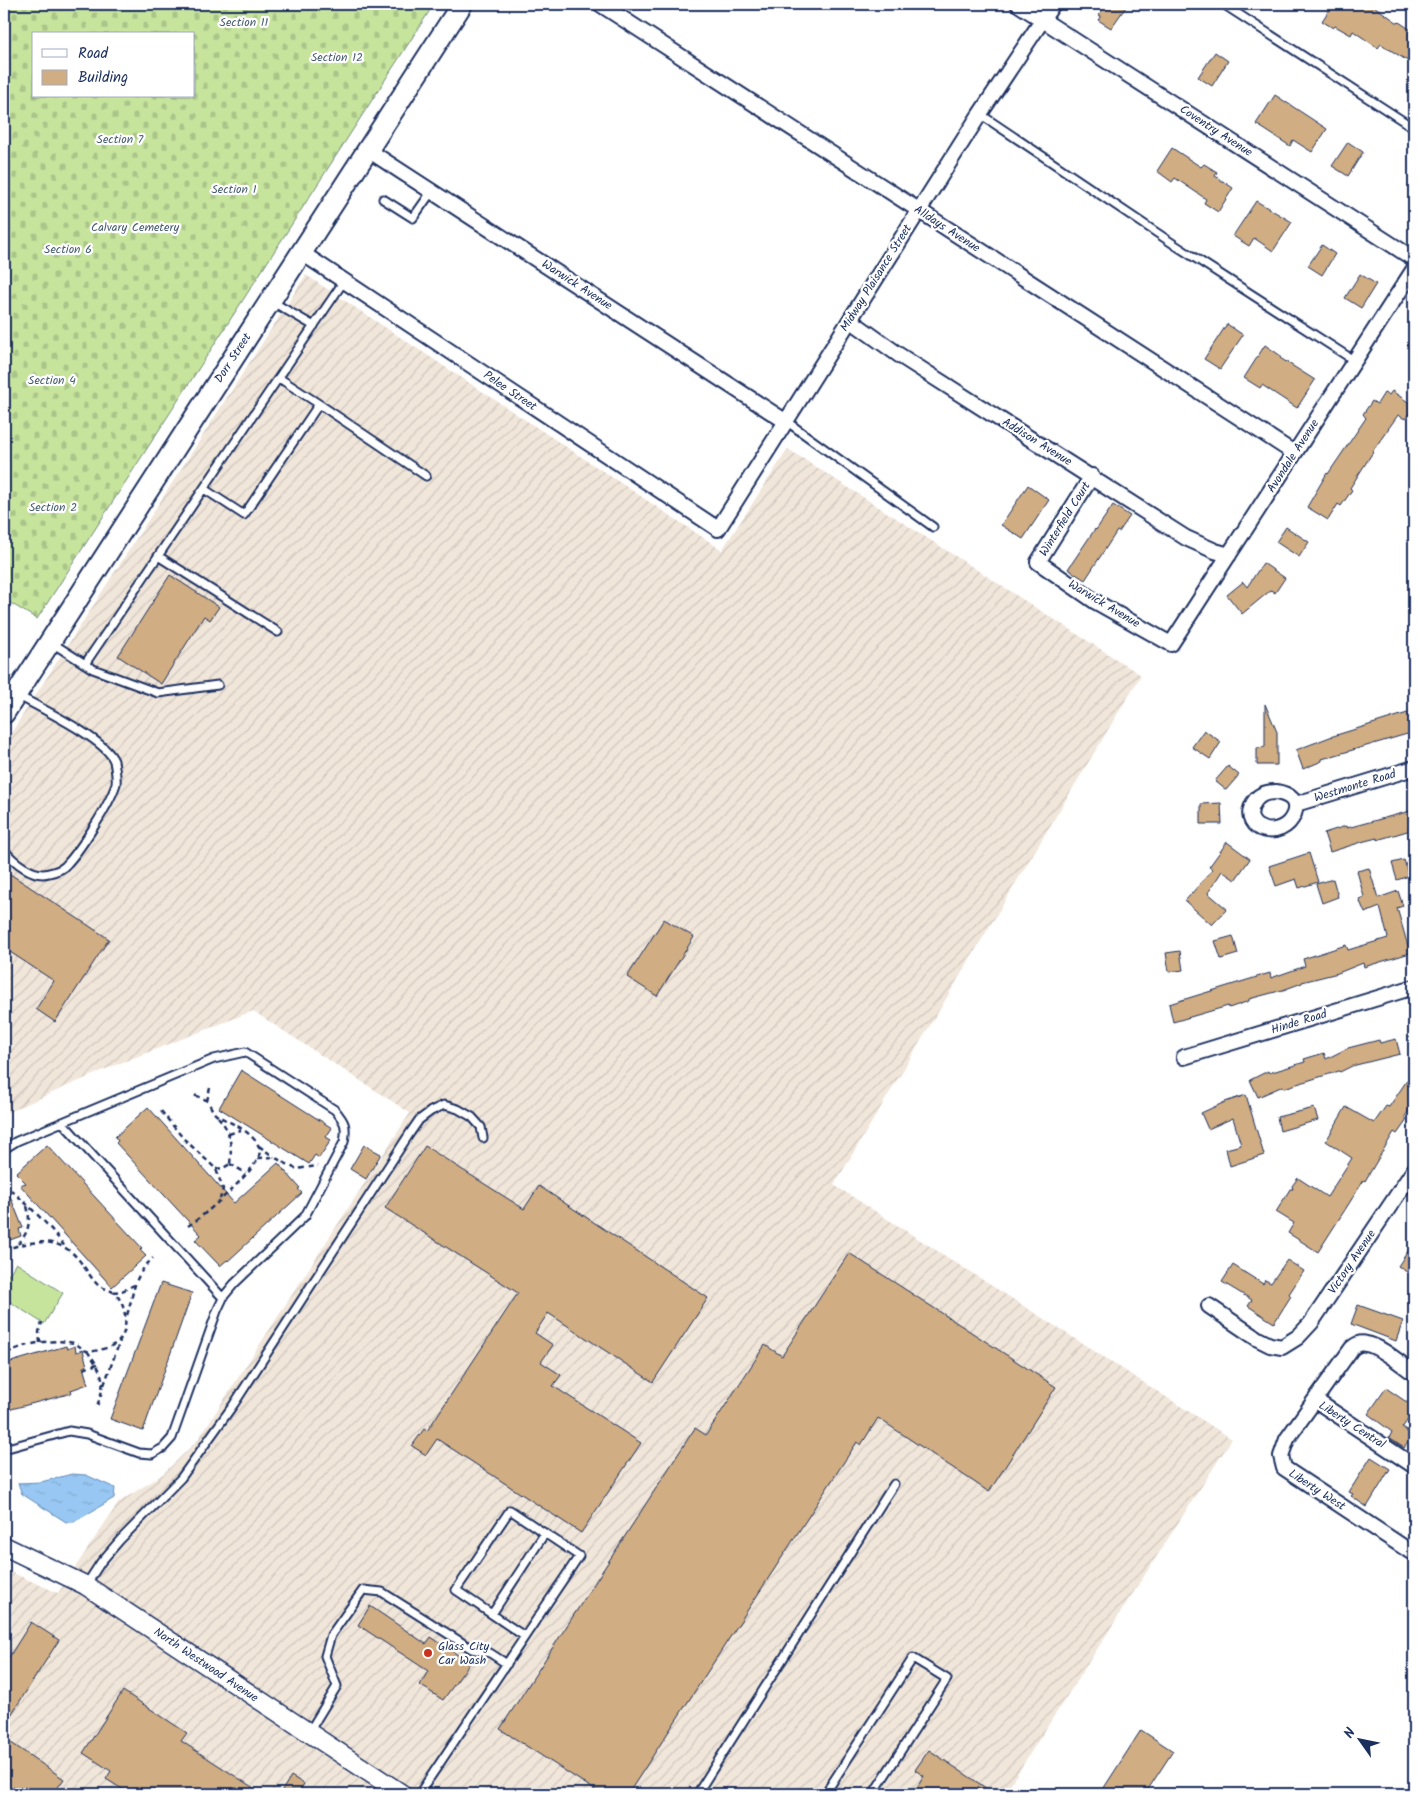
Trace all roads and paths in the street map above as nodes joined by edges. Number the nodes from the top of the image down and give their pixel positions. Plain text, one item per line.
1 (462, 4) edge
2 (600, 4) edge
3 (1018, 4) edge
4 (1054, 4) edge
5 (1223, 4) edge
6 (1043, 20) junction
7 (980, 114) junction
8 (1414, 128) edge
9 (368, 150) junction
10 (433, 191) junction
11 (383, 199) dead end
12 (919, 211) junction
13 (302, 253) junction
14 (1414, 259) edge
15 (1414, 269) edge
16 (344, 281) junction
17 (271, 300) junction
18 (850, 320) junction
19 (314, 326) junction
20 (1355, 361) junction
21 (279, 378) junction
22 (319, 404) junction
23 (785, 421) junction
24 (1294, 453) junction
25 (426, 476) dead end
26 (1092, 476) junction
27 (204, 489) junction
28 (933, 527) dead end
29 (718, 529) joint
30 (1229, 555) junction
31 (158, 556) junction
32 (1038, 562) joint
33 (278, 632) dead end
34 (50, 642) junction
35 (1171, 644) joint
36 (85, 664) junction
37 (218, 685) dead end
38 (15, 695) junction
39 (4, 713) edge
40 (1414, 768) edge
41 (1296, 804) dead end
42 (4, 850) edge
43 (1414, 987) edge
44 (1184, 1057) dead end
45 (210, 1088) dead end
46 (193, 1095) dead end
47 (207, 1101) junction
48 (161, 1111) dead end
49 (217, 1116) junction
50 (63, 1123) junction
51 (242, 1130) junction
52 (229, 1134) junction
53 (483, 1138) dead end
54 (258, 1145) junction
55 (4, 1149) edge
56 (274, 1157) junction
57 (258, 1158) junction
58 (230, 1164) junction
59 (320, 1166) dead end
60 (216, 1169) junction
61 (1414, 1172) edge
62 (246, 1173) junction
63 (4, 1184) edge
64 (220, 1200) junction
65 (27, 1206) junction
66 (188, 1226) dead end
67 (17, 1246) junction
68 (66, 1248) junction
69 (4, 1250) edge
70 (153, 1258) dead end
71 (134, 1284) junction
72 (113, 1292) junction
73 (223, 1298) junction
74 (1209, 1306) dead end
75 (126, 1316) junction
76 (42, 1322) dead end
77 (121, 1338) junction
78 (40, 1343) junction
79 (87, 1351) junction
80 (4, 1355) edge
81 (97, 1364) junction
82 (84, 1369) dead end
83 (1414, 1373) edge
84 (104, 1386) junction
85 (1315, 1400) junction
86 (96, 1408) dead end
87 (4, 1449) edge
88 (1414, 1466) edge
89 (894, 1484) dead end
90 (545, 1533) junction
91 (4, 1546) edge
92 (1414, 1554) edge
93 (86, 1585) junction
94 (492, 1614) junction
95 (524, 1636) junction
96 (507, 1664) junction
97 (308, 1732) junction
98 (402, 1794) edge
99 (419, 1794) edge
100 (697, 1794) edge
101 (825, 1794) edge
102 (873, 1794) edge

1 - 9 main road, Dorr Street
2 - 12 street, Alldays Avenue
3 - 6 street, Coventry Avenue
4 - 6 street, Midway Plaisance Street
5 - 8 lane
6 - 7 street, Midway Plaisance Street
6 - 14 street, Coventry Avenue
7 - 12 street, Midway Plaisance Street
7 - 20 lane
9 - 10 street, Warwick Avenue
9 - 13 main road, Dorr Street
10 - 11 lane
10 - 23 street, Warwick Avenue
12 - 18 street, Midway Plaisance Street
12 - 24 street, Alldays Avenue
13 - 16 street, Pelee Street
13 - 17 main road, Dorr Street
15 - 20 street, Avondale Avenue
16 - 19 lane
16 - 29 street, Pelee Street
17 - 19 lane
17 - 34 main road, Dorr Street
18 - 23 street, Midway Plaisance Street
18 - 26 street, Addison Avenue
19 - 21 lane
20 - 24 street, Avondale Avenue
21 - 22 lane
21 - 27 lane
22 - 25 lane
22 - 27 lane
23 - 28 lane
23 - 29 street, Midway Plaisance Street
24 - 30 street, Avondale Avenue
26 - 30 street, Addison Avenue
26 - 32 street, Winterfield Court
27 - 31 lane
30 - 35 street, Avondale Avenue
31 - 33 lane
31 - 36 lane
32 - 35 street, Warwick Avenue
34 - 36 lane
34 - 38 main road, Dorr Street
36 - 37 lane
38 - 39 main road, Dorr Street
38 - 42 lane
40 - 41 street, Westmonte Road
43 - 44 street, Hinde Road
45 - 47 path
46 - 47 path
47 - 49 path
48 - 60 path
49 - 51 path
49 - 52 path
50 - 55 lane
50 - 73 lane
50 - 73 lane
51 - 52 path
51 - 54 path
52 - 58 path
53 - 93 lane
54 - 56 path
54 - 57 path
56 - 57 path
56 - 59 path
57 - 62 path
58 - 60 path
58 - 62 path
60 - 64 path
61 - 74 street, Victory Avenue
62 - 64 path
63 - 65 path
64 - 66 path
65 - 67 path
65 - 68 path
67 - 68 path
67 - 69 path
68 - 72 path
70 - 71 path
71 - 72 path
71 - 75 path
72 - 75 path
73 - 87 lane
75 - 77 path
76 - 78 path
77 - 79 path
77 - 84 path
78 - 79 path
78 - 80 path
79 - 81 path
81 - 82 path
81 - 84 path
83 - 85 street
84 - 86 path
85 - 88 street, Liberty Central
85 - 92 street, Liberty West
89 - 100 lane
90 - 94 lane
90 - 94 lane
90 - 95 lane
91 - 93 street, North Westwood Avenue
93 - 97 street, North Westwood Avenue
94 - 95 lane
95 - 96 lane
96 - 97 lane
96 - 99 lane
97 - 98 street, North Westwood Avenue
101 - 102 lane

